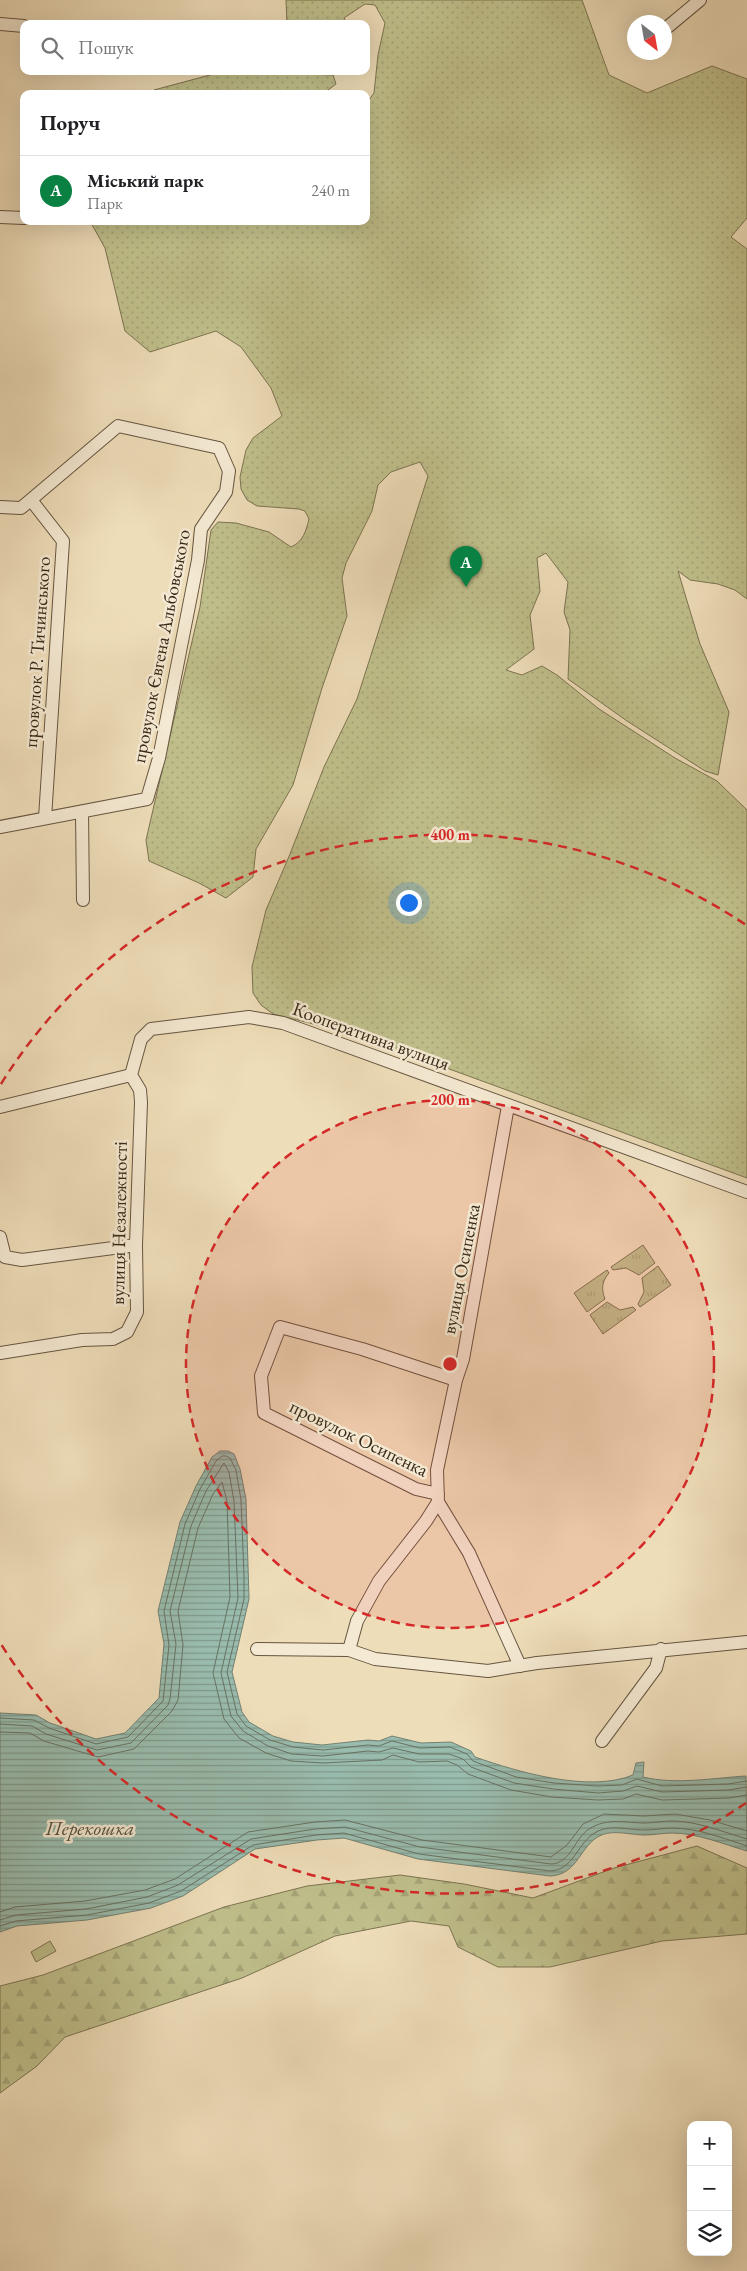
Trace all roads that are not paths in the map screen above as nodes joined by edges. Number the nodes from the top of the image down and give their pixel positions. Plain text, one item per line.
1 (700, 0) edge
2 (672, 23) edge
3 (0, 24) edge
4 (20, 26) edge
5 (0, 217) edge
6 (20, 218) edge
7 (32, 500) junction
8 (0, 507) edge
9 (82, 812) junction
10 (45, 818) junction
11 (0, 827) edge
12 (83, 900) dead end
13 (131, 1076) junction
14 (508, 1106) junction
15 (0, 1107) edge
16 (747, 1192) edge
17 (0, 1237) edge
18 (136, 1245) junction
19 (0, 1353) edge
20 (456, 1380) junction
21 (438, 1498) junction
22 (747, 1642) edge
23 (257, 1649) dead end
24 (661, 1649) junction
25 (349, 1650) junction
26 (520, 1666) junction
27 (602, 1741) dead end

1 - 2 street
3 - 4 street
5 - 6 street
7 - 8 street
7 - 9 street, провулок Євгена Альбовського
7 - 10 street, провулок Р. Тичинського
9 - 10 street
9 - 12 street
10 - 11 street
13 - 14 street, Кооперативна вулиця
13 - 15 street
13 - 18 street, вулиця Незалежності
14 - 16 street, Кооперативна вулиця
14 - 20 street, вулиця Осипенка
17 - 18 street
18 - 19 street, вулиця Незалежності
20 - 21 street, вулиця Осипенка
20 - 21 street, провулок Осипенка
21 - 25 street
21 - 26 street
22 - 24 street
23 - 25 street
24 - 26 street
24 - 27 street
25 - 26 street

